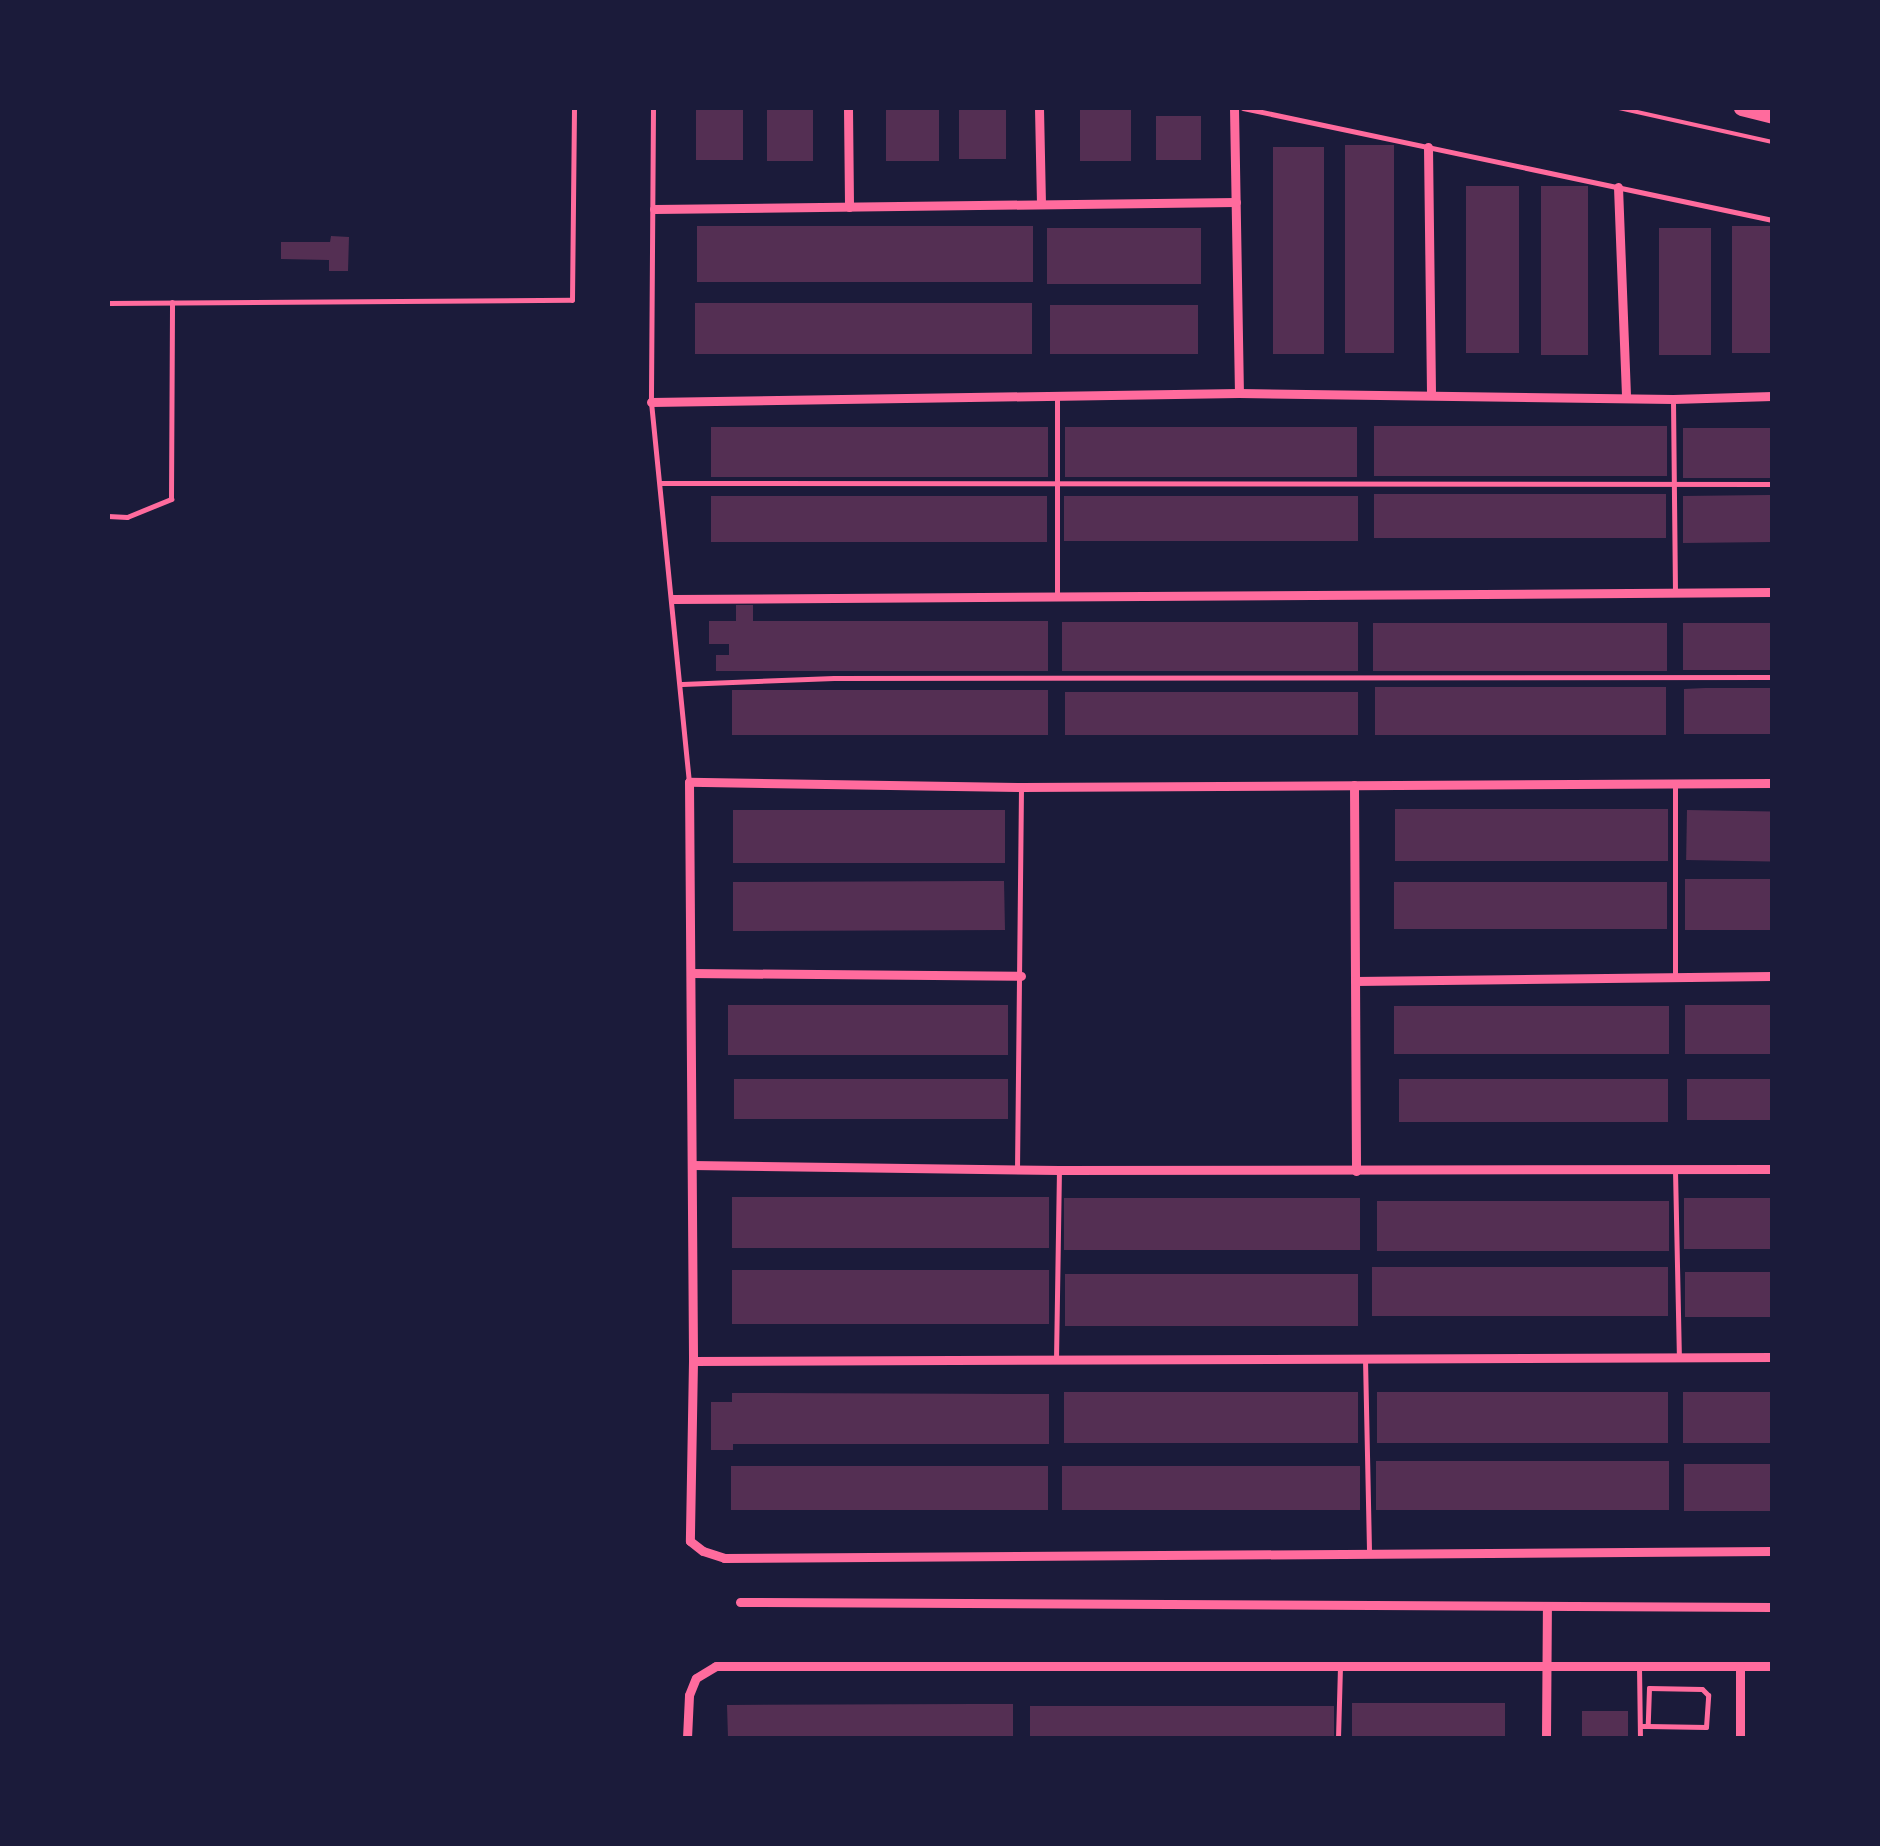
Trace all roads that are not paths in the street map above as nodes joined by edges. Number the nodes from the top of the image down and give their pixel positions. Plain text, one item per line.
1 (574, 108) edge
2 (654, 108) edge
3 (848, 108) edge
4 (1039, 108) edge
5 (1234, 108) edge
6 (1243, 108) edge
7 (1741, 108) edge
8 (1772, 116) edge
9 (1428, 147) junction
10 (1618, 187) junction
11 (1236, 202) junction
12 (1041, 204) junction
13 (849, 207) junction
14 (654, 209) junction
15 (1772, 220) edge
16 (172, 302) junction
17 (108, 303) edge
18 (1239, 393) junction
19 (1432, 395) junction
20 (1056, 396) junction
21 (1772, 396) edge
22 (1626, 398) junction
23 (1673, 399) junction
24 (651, 402) junction
25 (660, 484) junction
26 (1057, 484) junction
27 (1772, 484) edge
28 (1674, 485) junction
29 (108, 516) edge
30 (1772, 592) edge
31 (1675, 593) junction
32 (1057, 596) junction
33 (673, 598) junction
34 (1772, 677) edge
35 (682, 684) junction
36 (689, 782) junction
37 (1676, 783) junction
38 (1772, 783) edge
39 (1354, 785) junction
40 (1021, 787) junction
41 (691, 973) junction
42 (1021, 976) junction
43 (1772, 976) edge
44 (1675, 977) junction
45 (1355, 982) junction
46 (692, 1166) junction
47 (1772, 1169) edge
48 (1017, 1170) junction
49 (1058, 1170) junction
50 (1356, 1170) junction
51 (1675, 1170) junction
52 (1679, 1356) junction
53 (1772, 1357) edge
54 (1056, 1360) junction
55 (1365, 1360) junction
56 (693, 1361) junction
57 (1772, 1551) edge
58 (1370, 1554) junction
59 (740, 1602) dead end
60 (1546, 1606) junction
61 (1772, 1607) edge
62 (1340, 1664) junction
63 (1546, 1664) junction
64 (1639, 1665) junction
65 (1740, 1666) junction
66 (1772, 1666) edge
67 (1644, 1726) junction
68 (687, 1738) edge
69 (1338, 1738) edge
70 (1546, 1738) edge
71 (1640, 1738) edge
72 (1740, 1738) edge

1 - 16 lane
2 - 14 lane
3 - 13 street
4 - 12 street
5 - 11 street
6 - 9 lane
7 - 8 highway
9 - 10 lane
9 - 19 street
10 - 15 lane
10 - 22 street
11 - 12 street
11 - 18 street
12 - 13 street
13 - 14 street
14 - 24 lane
16 - 17 lane
16 - 29 lane
18 - 19 street
18 - 20 street
19 - 22 street
20 - 24 street
20 - 26 lane
21 - 23 street
22 - 23 street
23 - 28 lane
24 - 25 lane
25 - 26 lane
25 - 33 lane
26 - 28 lane
26 - 32 lane
27 - 28 lane
28 - 31 lane
30 - 31 street
31 - 32 street
32 - 33 street
33 - 35 lane
34 - 35 lane
35 - 36 lane
36 - 40 street
36 - 41 street
37 - 38 street
37 - 39 street
37 - 44 lane
39 - 40 street
39 - 45 street
40 - 42 lane
41 - 42 street
41 - 46 street
42 - 48 lane
43 - 44 street
44 - 45 street
45 - 50 street
46 - 48 street
46 - 56 street
47 - 51 street
48 - 49 street
49 - 50 street
49 - 54 lane
50 - 51 street
51 - 52 lane
52 - 53 street
52 - 55 street
54 - 55 street
54 - 56 street
55 - 58 lane
56 - 58 street
57 - 58 street
59 - 60 street
60 - 61 street
60 - 63 street
62 - 63 street
62 - 68 street
62 - 69 lane
63 - 64 street
63 - 70 street
64 - 65 street
64 - 67 lane
65 - 66 street
65 - 72 street
67 - 67 lane
67 - 71 lane

